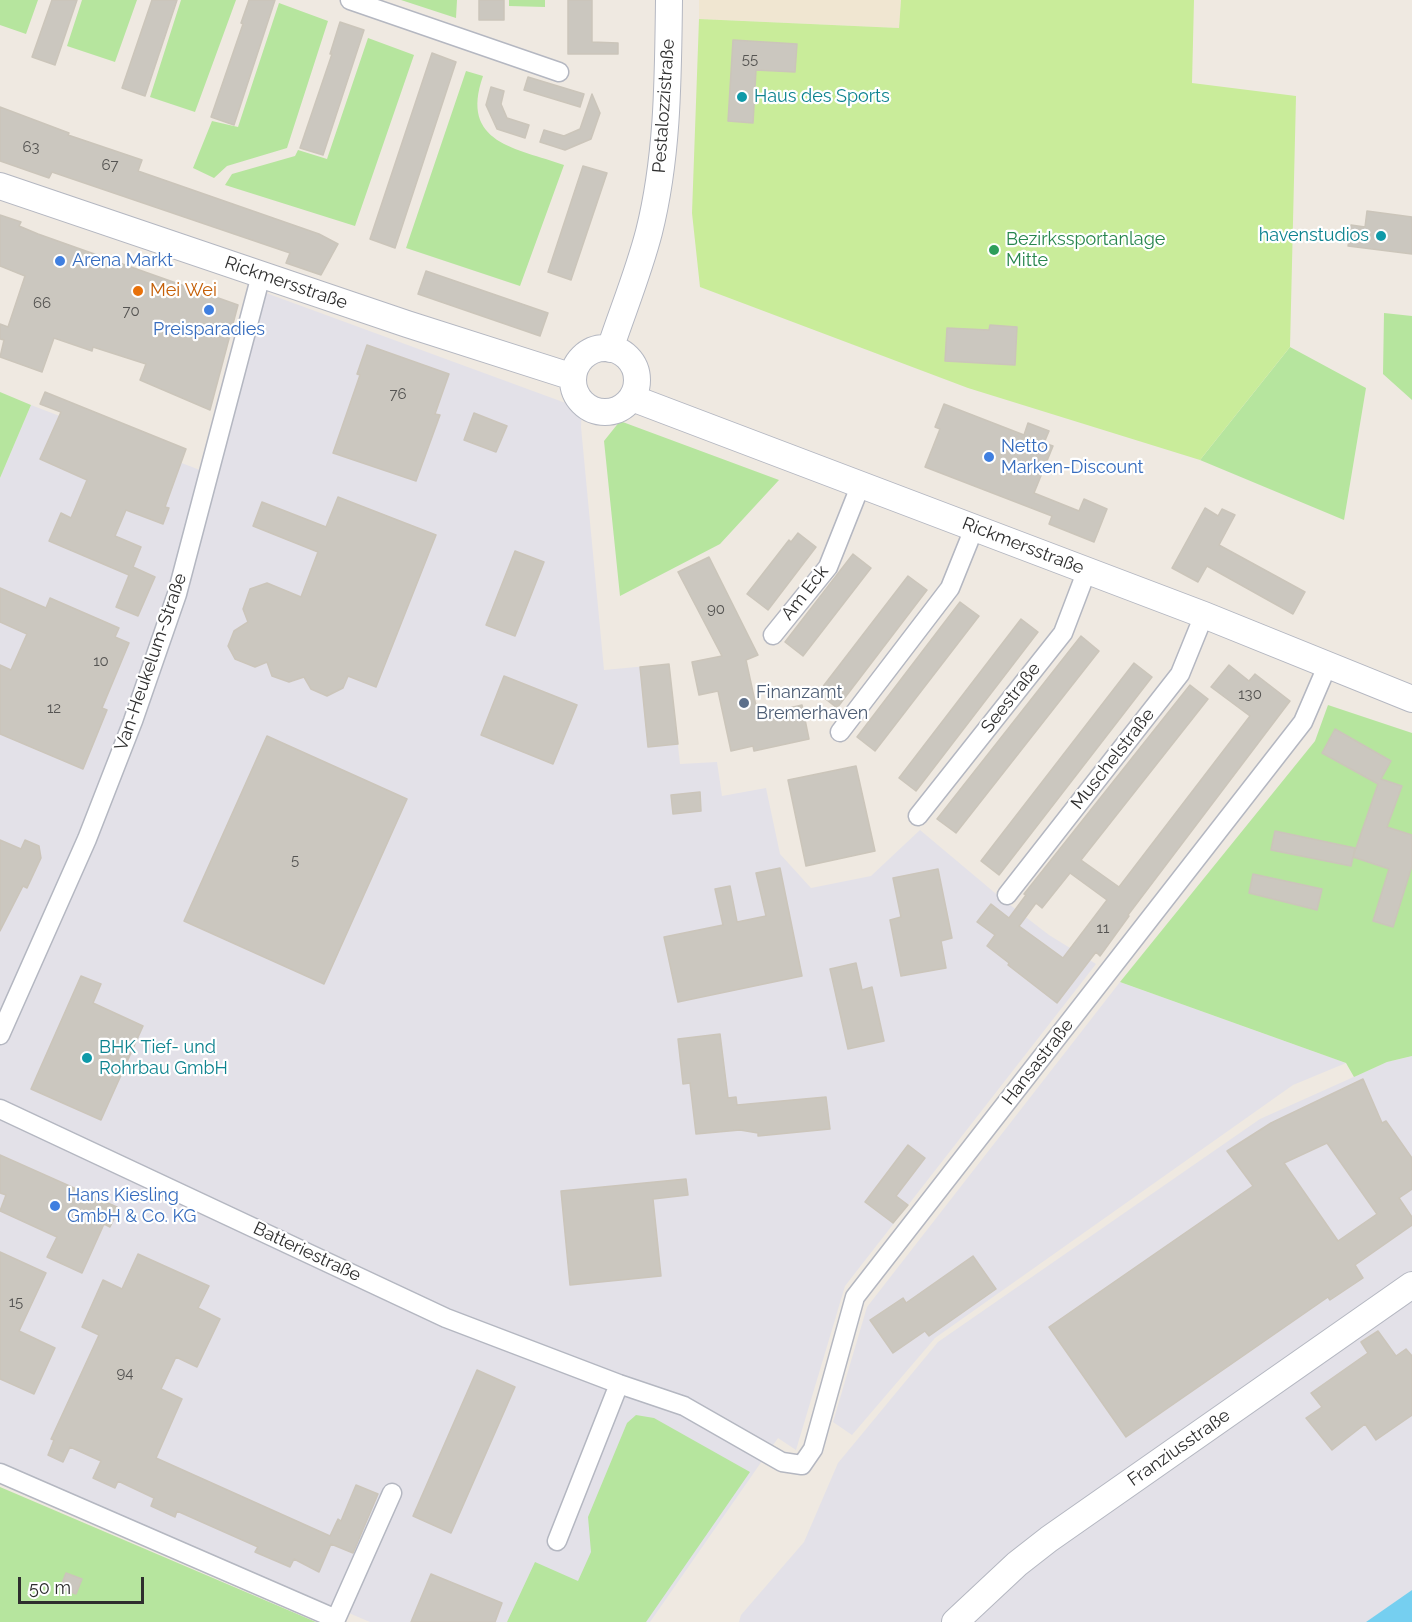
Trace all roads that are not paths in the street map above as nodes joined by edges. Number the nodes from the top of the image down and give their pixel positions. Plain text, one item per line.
1 (350, 0) edge
2 (669, 0) edge
3 (559, 72) dead end
4 (0, 186) edge
5 (261, 275) junction
6 (610, 349) junction
7 (573, 377) junction
8 (632, 398) junction
9 (861, 483) junction
10 (975, 526) junction
11 (1087, 570) junction
12 (1204, 615) junction
13 (773, 635) dead end
14 (1328, 664) junction
15 (1412, 699) edge
16 (840, 732) dead end
17 (918, 816) dead end
18 (1007, 895) dead end
19 (0, 1035) edge
20 (0, 1109) edge
21 (1412, 1285) edge
22 (619, 1384) junction
23 (782, 1462) joint
24 (0, 1473) edge
25 (392, 1493) dead end
26 (557, 1541) dead end
27 (956, 1622) edge

1 - 3 street
2 - 6 main road, Pestalozzistraße
4 - 5 main road, Rickmersstraße
5 - 7 main road, Rickmersstraße
5 - 19 street, Van-Heukelum-Straße
6 - 7 main road
6 - 8 main road
7 - 8 main road
8 - 9 main road, Rickmersstraße
9 - 10 main road, Rickmersstraße
9 - 13 street, Am Eck
10 - 11 main road, Rickmersstraße
10 - 16 street
11 - 12 main road, Rickmersstraße
11 - 17 street, Seestraße
12 - 14 main road, Rickmersstraße
12 - 18 street, Muschelstraße
14 - 15 main road, Rickmersstraße
14 - 23 street, Hansastraße
20 - 22 street, Batteriestraße
21 - 27 main road, Franziusstraße
22 - 23 street, Batteriestraße
22 - 26 street
24 - 25 street

